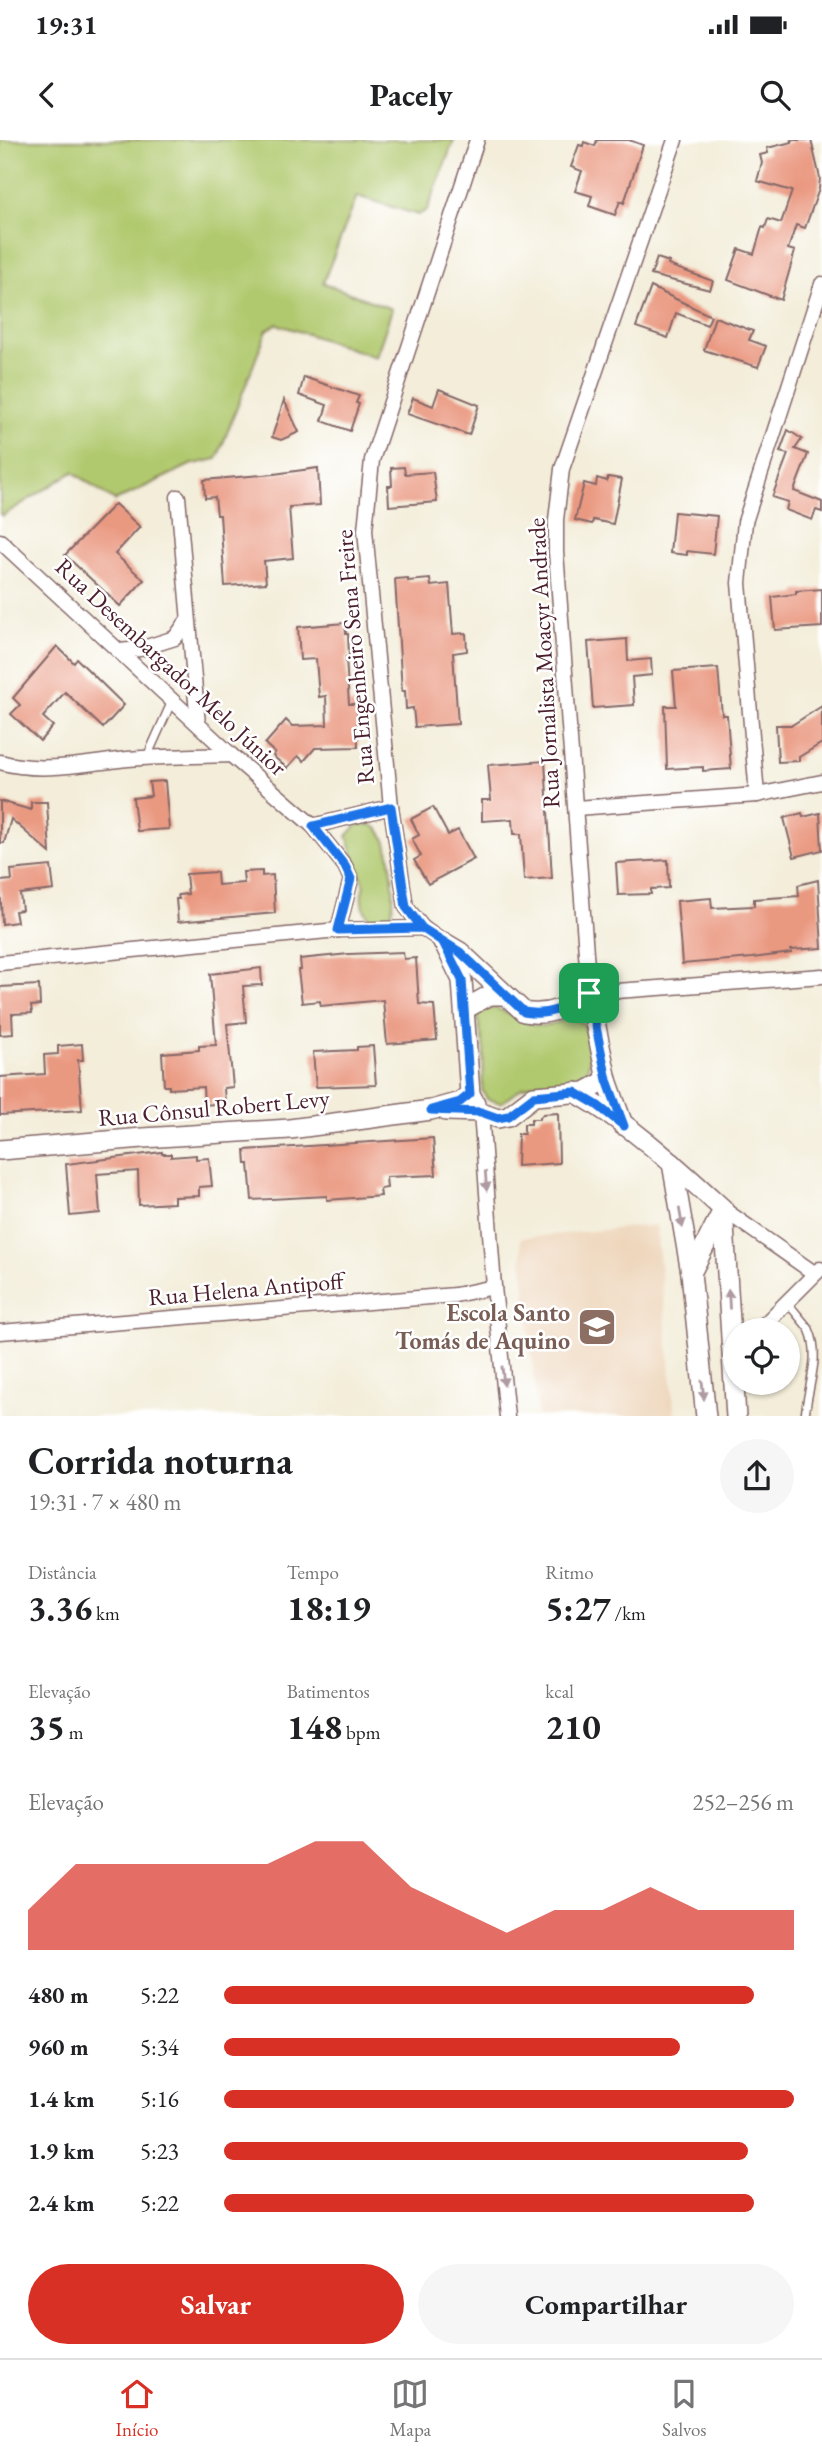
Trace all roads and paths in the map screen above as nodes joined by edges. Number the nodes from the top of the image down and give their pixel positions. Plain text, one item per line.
1 (477, 140) edge
2 (675, 140) edge
3 (822, 284) edge
4 (178, 497) dead end
5 (0, 541) edge
6 (188, 620) junction
7 (118, 651) junction
8 (172, 700) junction
9 (198, 724) junction
10 (231, 755) junction
11 (147, 758) junction
12 (0, 762) edge
13 (822, 782) edge
14 (757, 795) junction
15 (391, 807) junction
16 (576, 808) junction
17 (313, 826) junction
18 (422, 928) junction
19 (338, 930) junction
20 (443, 942) junction
21 (0, 963) edge
22 (822, 976) edge
23 (589, 993) junction
24 (505, 995) junction
25 (568, 1006) junction
26 (464, 1009) junction
27 (596, 1020) junction
28 (607, 1080) junction
29 (575, 1092) junction
30 (470, 1094) junction
31 (431, 1110) junction
32 (481, 1112) junction
33 (624, 1126) junction
34 (0, 1150) edge
35 (671, 1163) junction
36 (723, 1209) junction
37 (818, 1270) edge
38 (691, 1273) junction
39 (494, 1287) junction
40 (787, 1302) junction
41 (731, 1318) edge
42 (771, 1318) edge
43 (0, 1332) edge
44 (735, 1395) edge
45 (508, 1416) edge
46 (706, 1416) edge
47 (736, 1416) edge
48 (805, 1416) edge

1 - 15 street, Rua Engenheiro Sena Freire
2 - 16 street, Rua Jornalista Moacyr Andrade
3 - 14 street
4 - 6 street
5 - 7 street, Rua Desembargador Melo Júnior
6 - 7 street
6 - 9 street
7 - 8 street, Rua Desembargador Melo Júnior
8 - 9 street, Rua Desembargador Melo Júnior
8 - 11 lane
9 - 10 street, Rua Desembargador Melo Júnior
10 - 11 street
10 - 17 street, Rua Desembargador Melo Júnior
11 - 12 street
13 - 14 street
14 - 16 street
15 - 17 street
15 - 18 street, Rua Engenheiro Sena Freire
16 - 23 street, Rua Jornalista Moacyr Andrade
17 - 19 street, Rua Desembargador Melo Júnior
18 - 19 street
18 - 20 street
19 - 21 street
20 - 24 street
20 - 26 street
22 - 23 street
23 - 25 street
23 - 27 street
24 - 25 street
24 - 26 street
25 - 27 street
26 - 30 street
27 - 28 street
28 - 29 street, Rua Cônsul Robert Levy
28 - 33 street
29 - 32 street, Rua Cônsul Robert Levy
29 - 33 street
30 - 31 street, Rua Cônsul Robert Levy
30 - 32 street
31 - 32 street, Rua Cônsul Robert Levy
31 - 34 street, Rua Cônsul Robert Levy
32 -> 39 street
33 - 35 street
35 - 36 street
35 -> 38 street
36 - 37 street
36 - 38 street
41 -> 36 street
37 - 40 street
38 -> 46 street
39 - 43 street, Rua Helena Antipoff
39 -> 45 street
40 - 42 street
40 - 48 lane
44 - 47 street

